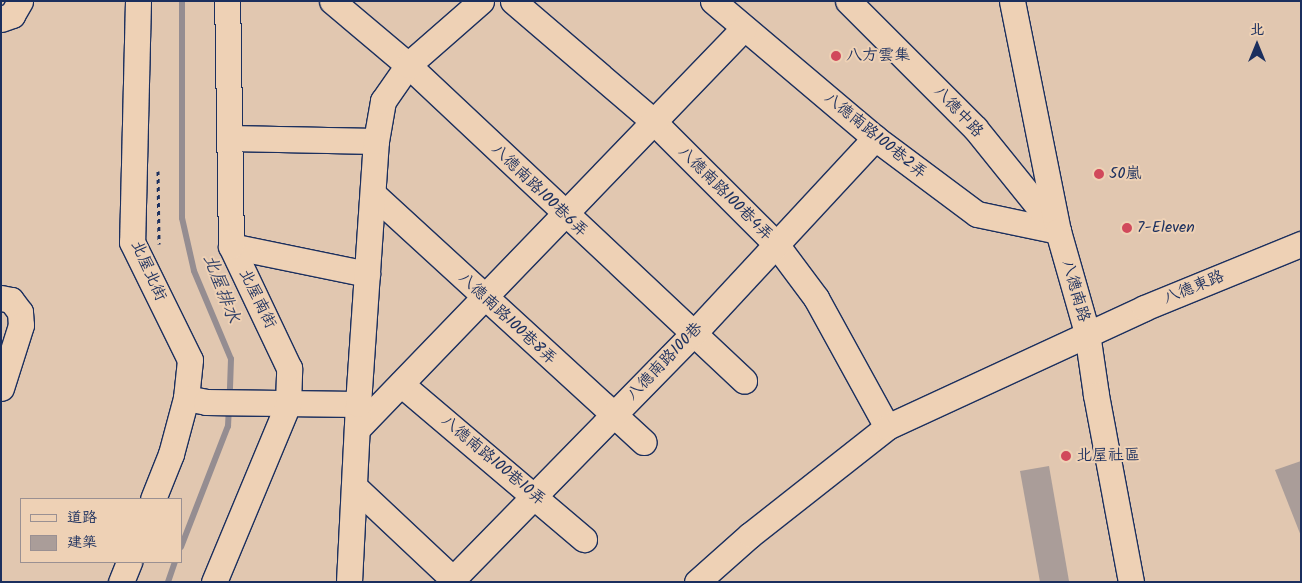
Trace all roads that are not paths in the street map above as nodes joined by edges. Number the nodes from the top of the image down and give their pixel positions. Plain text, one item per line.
1 (20, 1) edge
2 (138, 1) edge
3 (226, 1) edge
4 (332, 1) edge
5 (481, 1) edge
6 (513, 1) edge
7 (713, 1) edge
8 (848, 1) edge
9 (1012, 1) edge
10 (1, 19) edge
11 (744, 28) junction
12 (408, 66) junction
13 (654, 122) junction
14 (230, 138) junction
15 (875, 138) junction
16 (376, 141) junction
17 (373, 194) junction
18 (564, 215) junction
19 (1058, 231) junction
20 (775, 244) junction
21 (1301, 244) edge
22 (231, 246) junction
23 (367, 274) junction
24 (1, 298) edge
25 (484, 298) junction
26 (1087, 333) junction
27 (692, 335) junction
28 (744, 381) dead end
29 (400, 384) junction
30 (1, 388) edge
31 (196, 400) junction
32 (276, 403) junction
33 (358, 404) junction
34 (612, 416) junction
35 (887, 427) junction
36 (357, 429) junction
37 (644, 442) dead end
38 (356, 488) junction
39 (535, 496) junction
40 (153, 498) edge
41 (584, 539) dead end
42 (129, 563) edge
43 (453, 581) edge
44 (121, 582) edge
45 (214, 582) edge
46 (349, 582) edge
47 (697, 582) edge
48 (1132, 582) edge

1 - 10 street
2 - 31 street, 北屋北街
3 - 14 street, 北屋南街
4 - 12 street, 八德南路100巷6弄
5 - 12 street
6 - 13 street, 八德南路100巷4弄
7 - 11 street, 八德南路100巷2弄
8 - 19 street, 八德中路
9 - 19 street, 八德南路
11 - 13 street
11 - 15 street, 八德南路100巷2弄
12 - 16 street
12 - 18 street, 八德南路100巷6弄
13 - 18 street
13 - 20 street, 八德南路100巷4弄
14 - 16 street
14 - 22 street, 北屋南街
15 - 19 street, 八德南路100巷2弄
15 - 20 street, 八德南路100巷
16 - 17 street
17 - 23 street
17 - 25 street, 八德南路100巷8弄
18 - 25 street
18 - 27 street, 八德南路100巷6弄
19 - 26 street, 八德南路
20 - 27 street, 八德南路100巷
20 - 35 street, 八德南路100巷4弄
21 - 26 street, 八德東路
22 - 23 street
22 - 32 street, 北屋南街
23 - 33 street
24 - 30 street
25 - 29 street
25 - 34 street, 八德南路100巷8弄
26 - 35 street
26 - 48 street, 八德南路
27 - 28 street, 八德南路100巷6弄
27 - 34 street, 八德南路100巷
29 - 36 street
29 - 39 street, 八德南路100巷10弄
31 - 32 street
31 - 40 street, 北屋北街
32 - 33 street
32 - 45 street, 北屋南街
33 - 36 street
34 - 37 street, 八德南路100巷8弄
34 - 39 street, 八德南路100巷
35 - 47 street
36 - 38 street
38 - 43 street
38 - 46 street
39 - 41 street, 八德南路100巷10弄
39 - 43 street, 八德南路100巷
42 - 44 street

